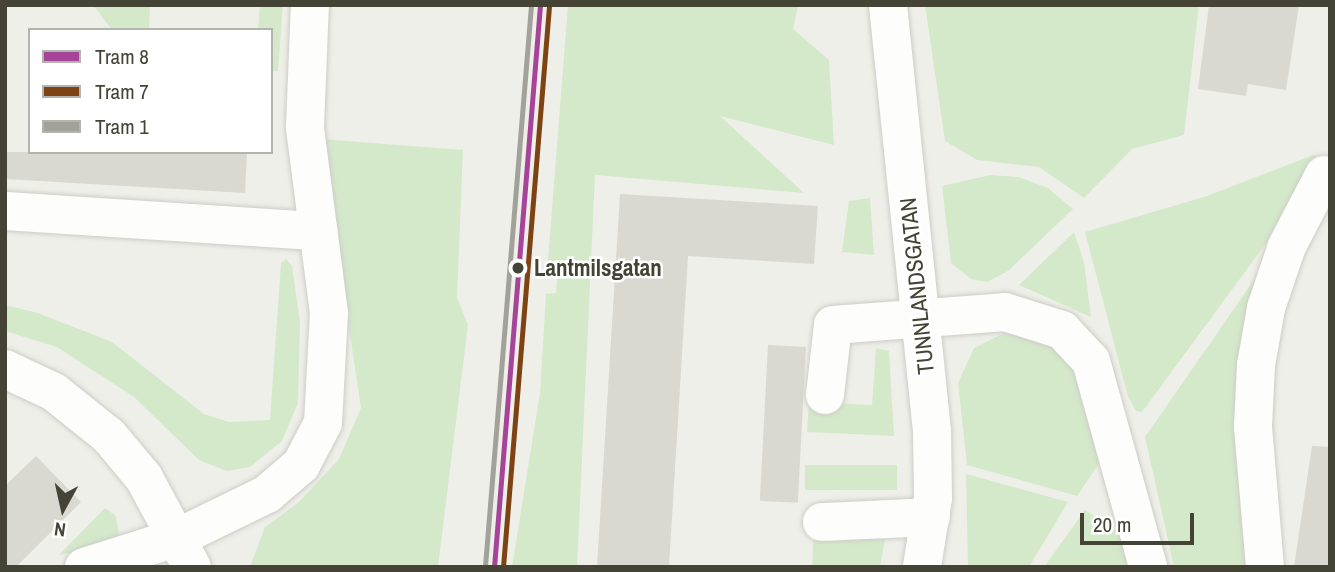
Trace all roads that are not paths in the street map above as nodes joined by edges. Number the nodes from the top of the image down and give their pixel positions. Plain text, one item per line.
1 (310, 5) edge
2 (888, 5) edge
3 (1324, 175) dead end
4 (5, 211) edge
5 (318, 231) junction
6 (920, 316) junction
7 (5, 369) edge
8 (825, 395) dead end
9 (931, 517) junction
10 (822, 522) dead end
11 (186, 552) edge
12 (84, 567) edge
13 (922, 567) edge
14 (1148, 567) edge
15 (1265, 567) edge

1 - 5 street
2 - 6 street, TUNNLANDSGATAN
3 - 15 street
4 - 5 street
5 - 11 street
6 - 8 street
6 - 9 street, TUNNLANDSGATAN
6 - 14 street
7 - 11 street
9 - 10 street
9 - 13 street, TUNNLANDSGATAN
11 - 12 street

